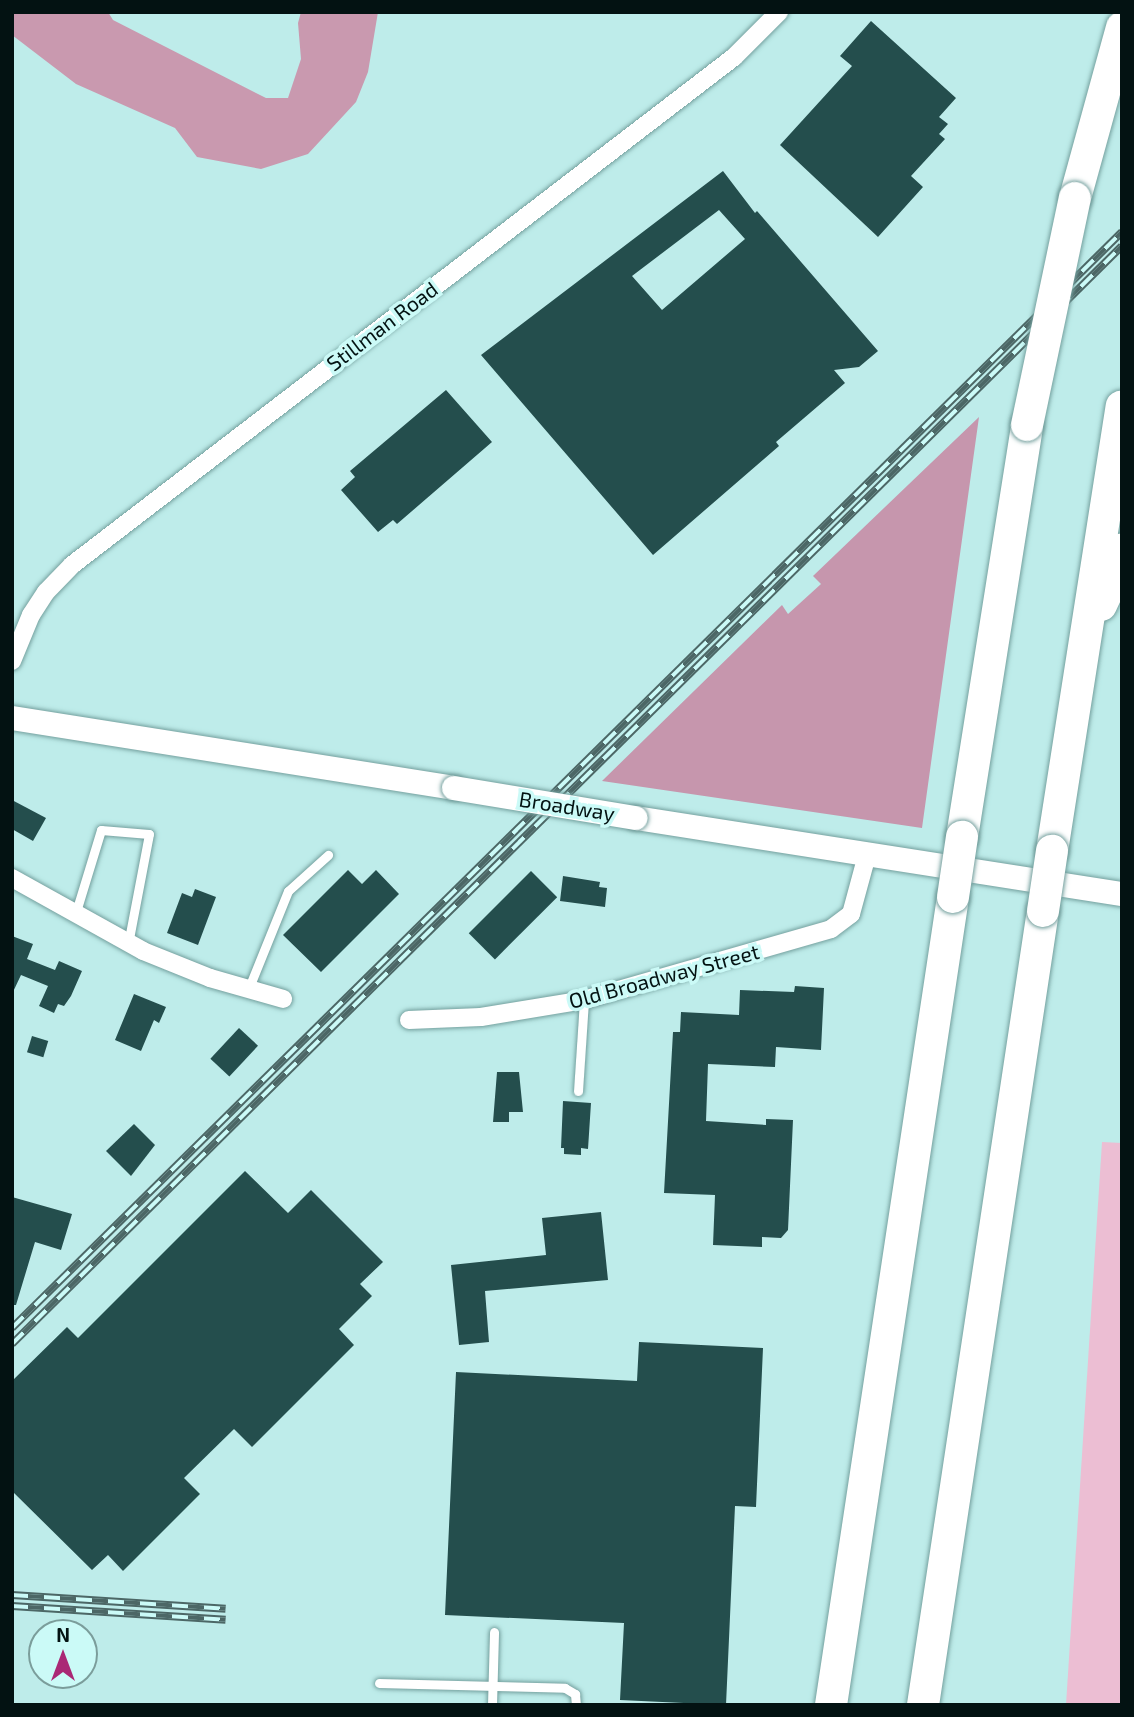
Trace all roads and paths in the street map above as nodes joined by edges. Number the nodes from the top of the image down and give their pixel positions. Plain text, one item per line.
1 (779, 12) edge
2 (1122, 27) edge
3 (1122, 406) edge
4 (1122, 550) edge
5 (1087, 626) junction
6 (12, 661) edge
7 (12, 718) edge
8 (328, 855) dead end
9 (867, 855) junction
10 (12, 878) edge
11 (1122, 894) edge
12 (75, 915) junction
13 (128, 944) junction
14 (248, 990) junction
15 (283, 999) dead end
16 (584, 1000) junction
17 (408, 1020) dead end
18 (578, 1091) dead end
19 (494, 1632) dead end
20 (379, 1683) dead end
21 (493, 1686) junction
22 (492, 1705) edge
23 (576, 1705) edge
24 (831, 1705) edge
25 (923, 1705) edge

1 - 6 street, Stillman Road
2 - 24 highway, bridge
3 - 5 highway
4 - 5 highway
5 - 25 highway, bridge
7 - 9 main road, Broadway, bridge
8 - 14 lane
9 - 11 main road, Broadway
9 - 16 street, Old Broadway Street
10 - 12 street
12 - 13 street
12 - 13 lane
13 - 14 street
14 - 15 street
16 - 17 street, Old Broadway Street
16 - 18 lane
19 - 21 lane
20 - 21 lane
21 - 22 lane
21 - 23 lane

